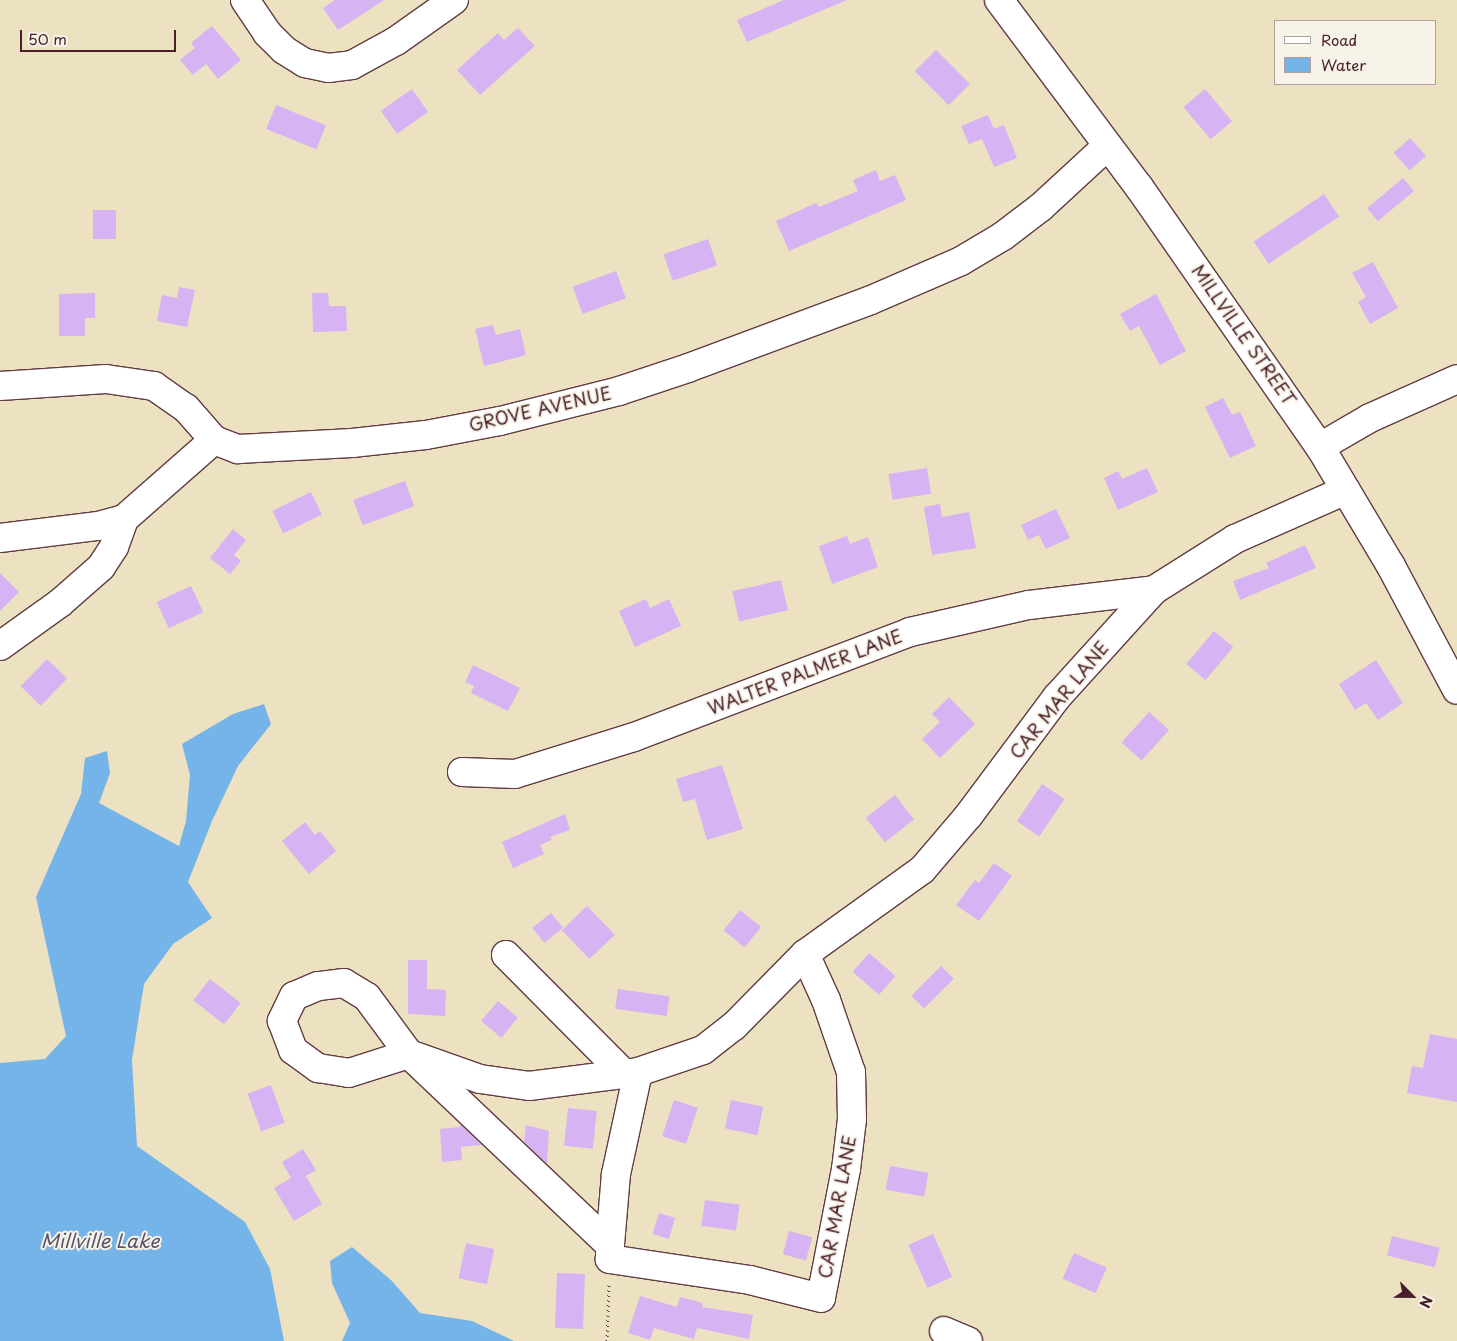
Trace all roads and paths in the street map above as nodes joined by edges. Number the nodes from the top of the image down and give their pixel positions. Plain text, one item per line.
1 (245, 0) edge
2 (454, 0) edge
3 (999, 0) edge
4 (1107, 146) junction
5 (1457, 379) edge
6 (0, 386) edge
7 (214, 440) junction
8 (1320, 447) junction
9 (1346, 490) junction
10 (124, 519) junction
11 (0, 538) edge
12 (1154, 590) junction
13 (0, 646) edge
14 (1457, 690) edge
15 (462, 772) dead end
16 (805, 954) junction
17 (506, 956) dead end
18 (408, 1054) junction
19 (631, 1073) junction
20 (610, 1252) junction
21 (607, 1341) edge

1 - 2 street
3 - 4 street, MILLVILLE STREET
4 - 7 street, GROVE AVENUE
4 - 8 street, MILLVILLE STREET
5 - 8 street
6 - 7 street
7 - 10 street
8 - 9 street, MILLVILLE STREET
9 - 12 street, CAR MAR LANE
9 - 14 street, MILLVILLE STREET
10 - 11 street
10 - 13 street
12 - 15 street, WALTER PALMER LANE
12 - 16 street, CAR MAR LANE
16 - 19 street, CAR MAR LANE
16 - 20 street, CAR MAR LANE
17 - 19 street
18 - 18 street
18 - 19 street, CAR MAR LANE
18 - 20 street
19 - 20 street
20 - 21 path

